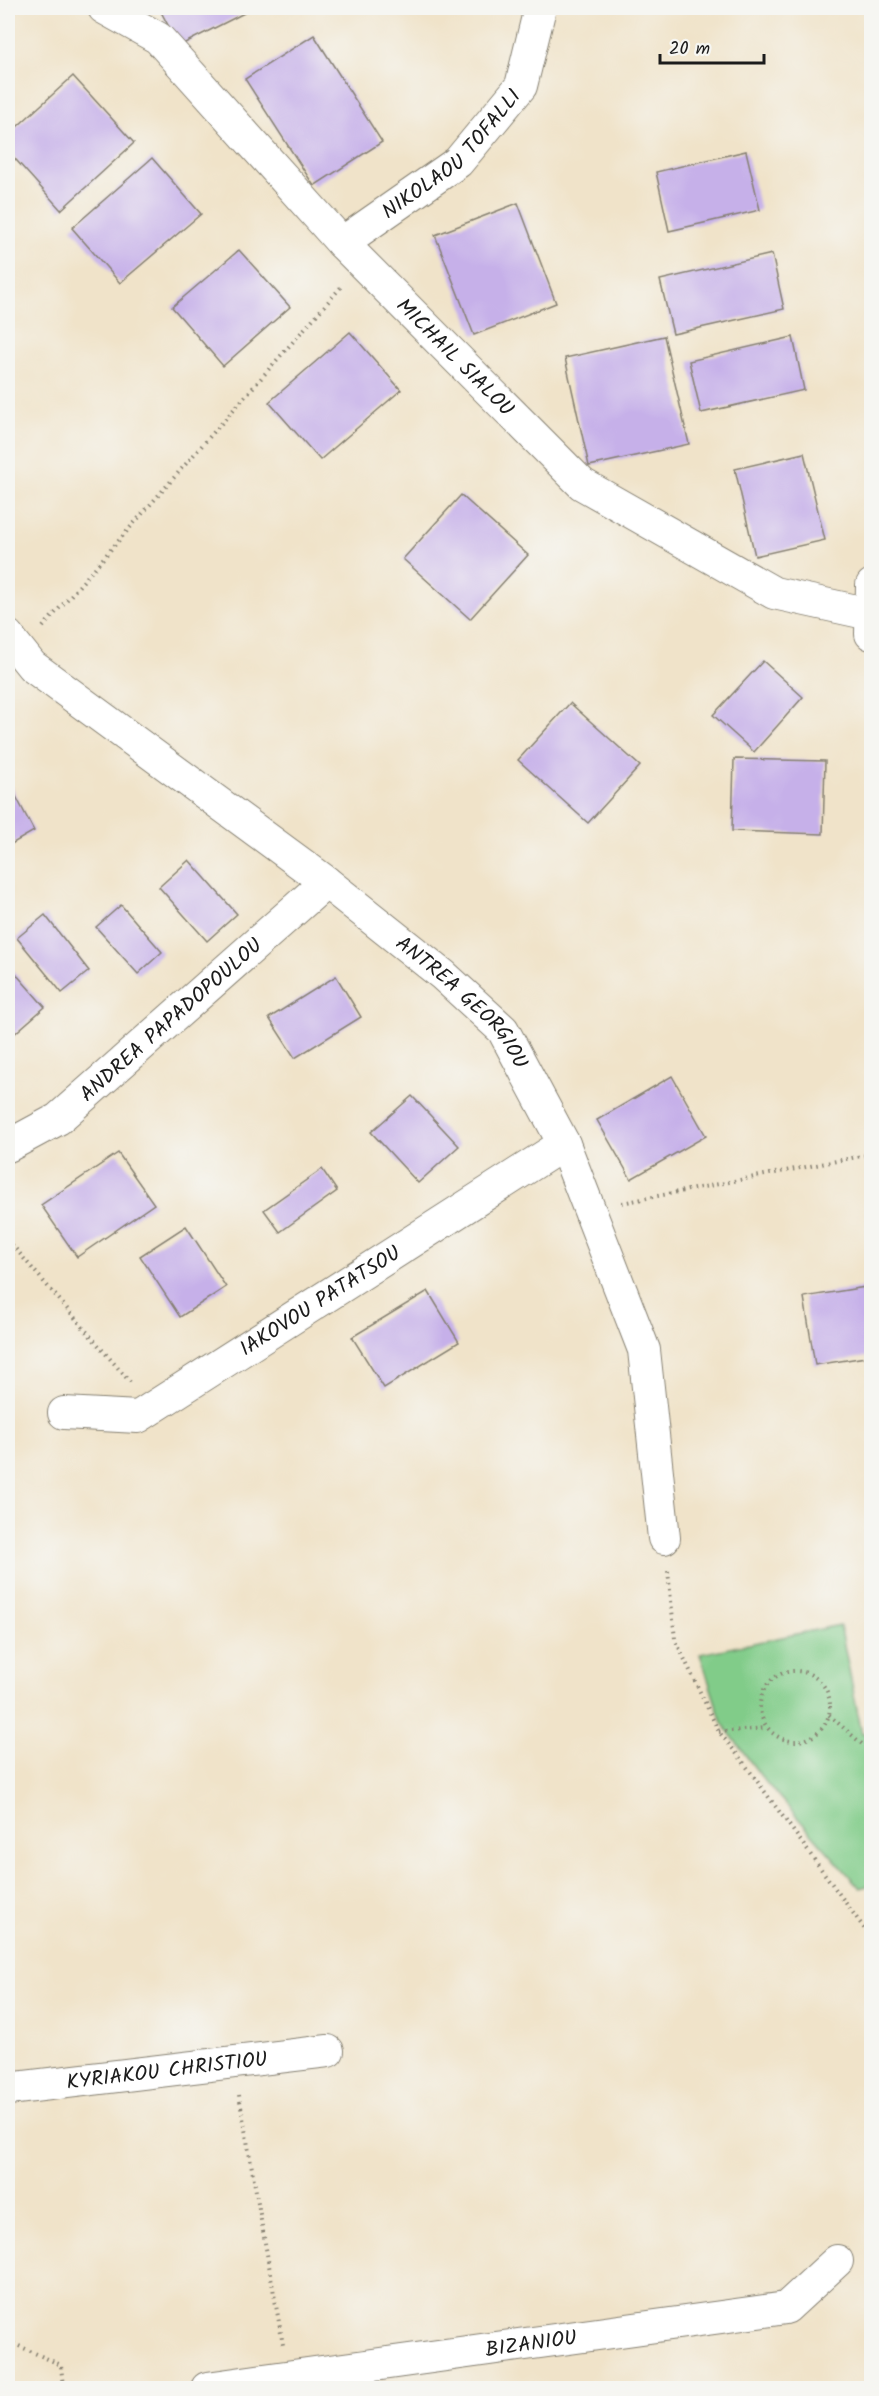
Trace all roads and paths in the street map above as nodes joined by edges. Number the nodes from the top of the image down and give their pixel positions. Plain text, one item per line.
1 (104, 8) edge
2 (540, 8) edge
3 (352, 253) junction
4 (871, 611) edge
5 (14, 644) edge
6 (326, 882) junction
7 (564, 1144) junction
8 (8, 1146) edge
9 (872, 1154) edge
10 (589, 1209) junction
11 (8, 1240) edge
12 (153, 1408) junction
13 (64, 1413) dead end
14 (664, 1538) joint
15 (829, 1715) junction
16 (766, 1728) junction
17 (719, 1732) junction
18 (872, 1742) edge
19 (872, 1939) edge
20 (328, 2051) dead end
21 (233, 2062) junction
22 (8, 2089) edge
23 (837, 2261) dead end
24 (8, 2341) edge
25 (288, 2377) junction
26 (63, 2388) edge
27 (207, 2388) edge

1 - 3 street, MICHAIL SIALOU
2 - 3 street, NIKOLAOU TOFALLI
3 - 4 street, MICHAIL SIALOU
3 - 5 path
5 - 6 street, ANTREA GEORGIOU
6 - 7 street, ANTREA GEORGIOU
6 - 8 street, ANDREA PAPADOPOULOU
7 - 10 street, ANTREA GEORGIOU
7 - 12 street, IAKOVOU PATATSOU
9 - 10 path
10 - 14 street, ANTREA GEORGIOU
11 - 12 path
12 - 13 street, IAKOVOU PATATSOU
14 - 17 path
15 - 16 path
15 - 16 path
15 - 18 path
16 - 17 path
17 - 19 path
20 - 21 street, KYRIAKOU CHRISTIOU
21 - 22 street, KYRIAKOU CHRISTIOU
21 - 25 path
23 - 25 street, BIZANIOU
24 - 26 path
25 - 27 street, BIZANIOU

